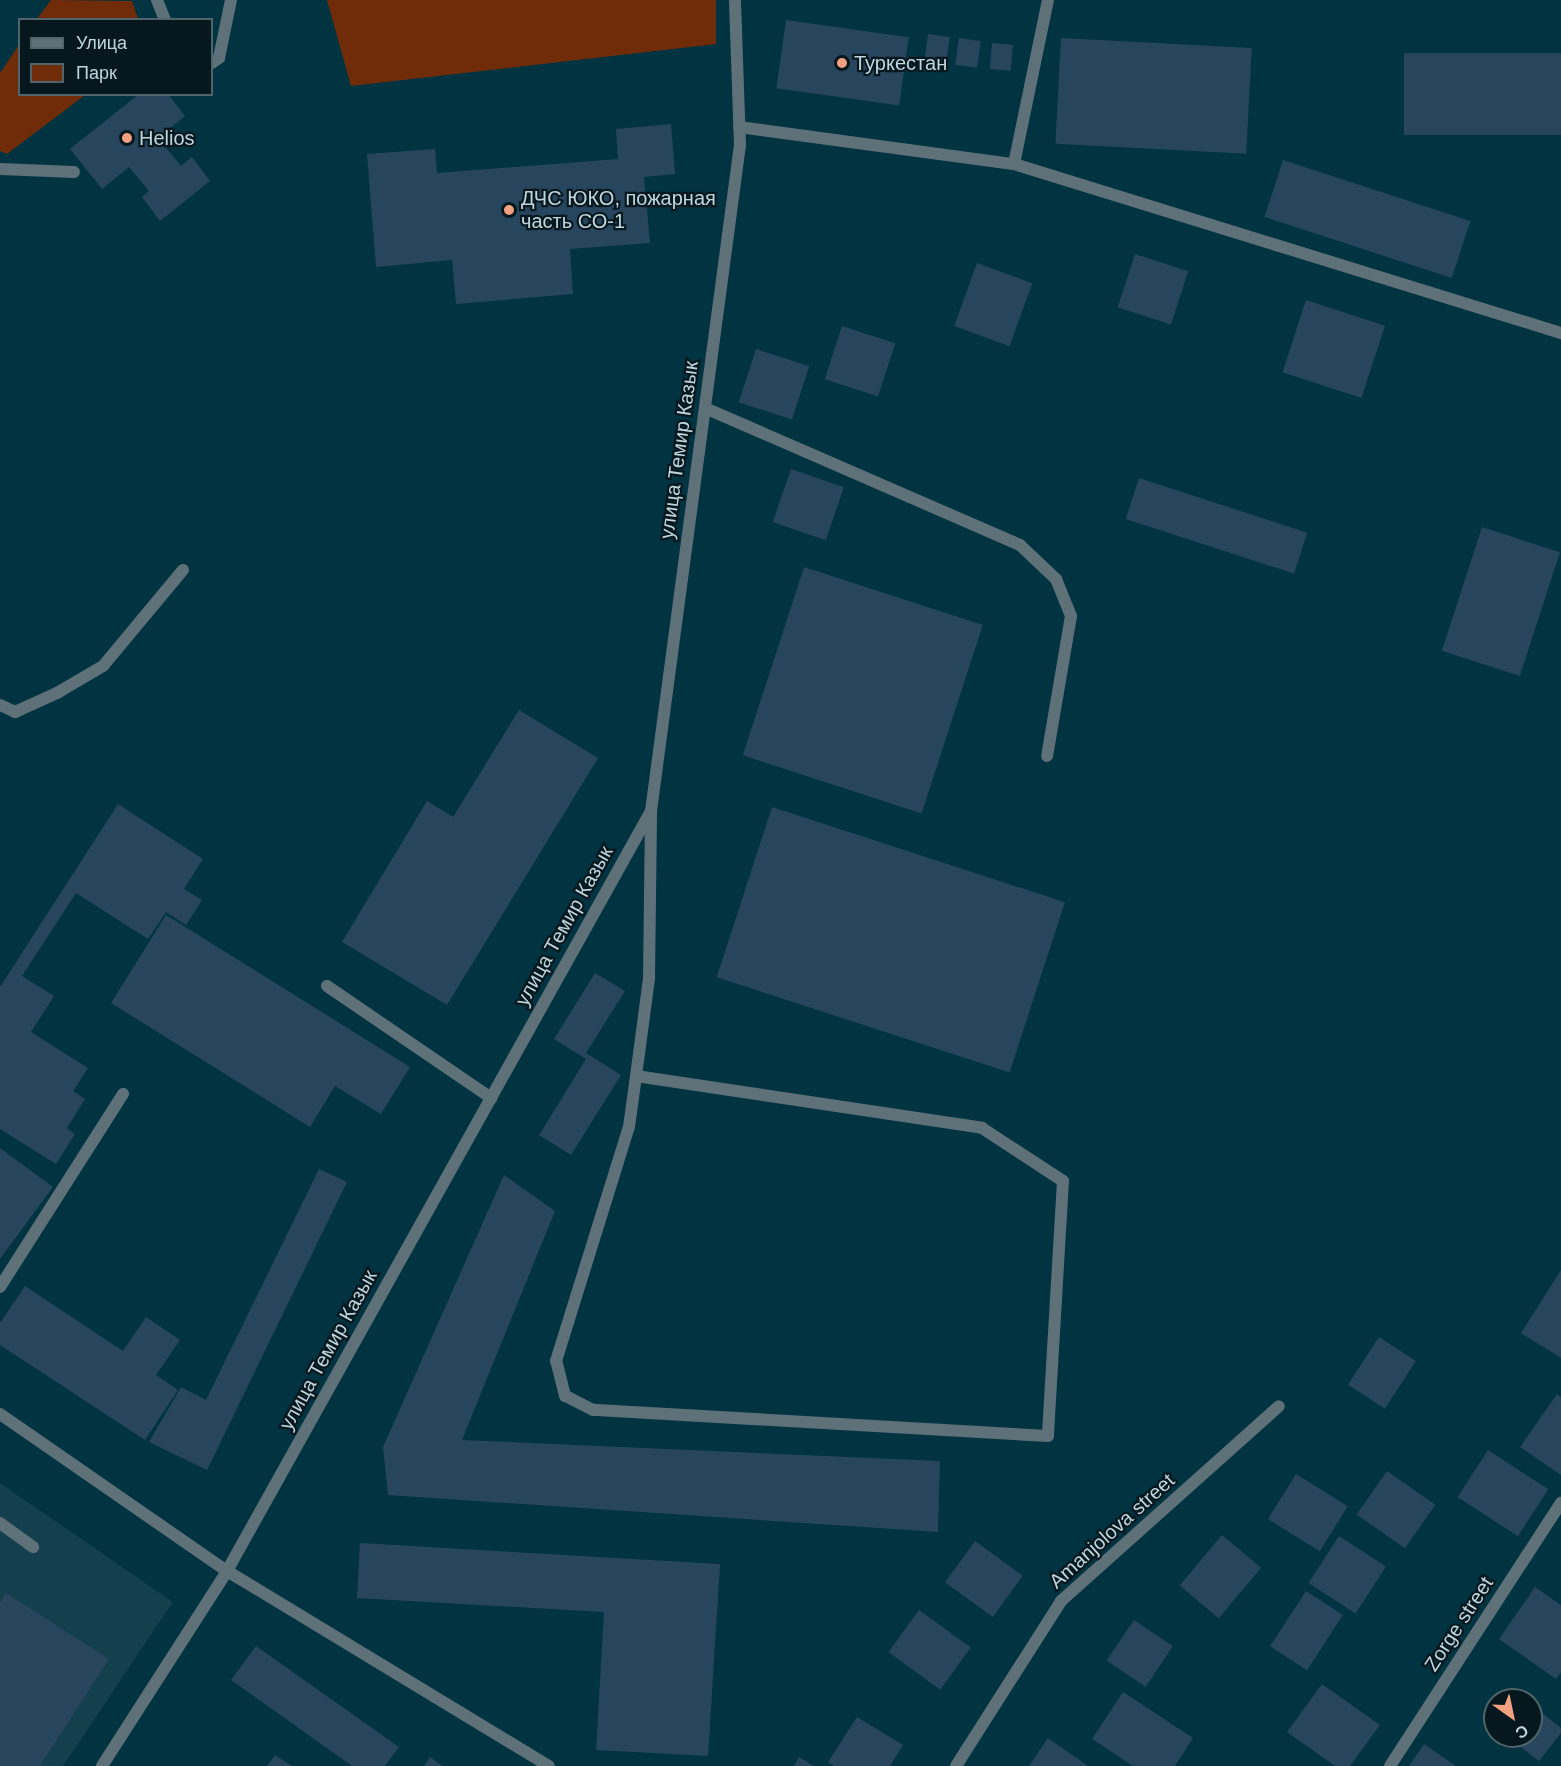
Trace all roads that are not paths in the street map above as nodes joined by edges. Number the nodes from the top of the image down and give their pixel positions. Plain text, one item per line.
1 (157, 0) edge
2 (231, 0) edge
3 (735, 0) edge
4 (1048, 0) edge
5 (164, 18) edge
6 (213, 62) edge
7 (739, 127) junction
8 (1014, 164) junction
9 (0, 169) edge
10 (74, 172) dead end
11 (1561, 333) edge
12 (705, 408) junction
13 (183, 570) dead end
14 (0, 705) edge
15 (1047, 756) dead end
16 (651, 811) junction
17 (327, 986) dead end
18 (636, 1076) junction
19 (123, 1094) dead end
20 (490, 1098) junction
21 (0, 1287) edge
22 (1279, 1406) dead end
23 (0, 1414) edge
24 (1561, 1503) edge
25 (0, 1523) edge
26 (33, 1546) dead end
27 (227, 1571) junction
28 (102, 1766) edge
29 (549, 1766) edge
30 (956, 1766) edge
31 (1390, 1766) edge

1 - 5 street
2 - 6 street
3 - 7 street, улица Темир Казык
4 - 8 street
7 - 8 street
7 - 12 street, улица Темир Казык
8 - 11 street
9 - 10 street
12 - 15 street
12 - 16 street, улица Темир Казык
13 - 14 street
16 - 18 street
16 - 20 street, улица Темир Казык
17 - 20 street
18 - 18 street
19 - 21 street
20 - 27 street, улица Темир Казык
22 - 30 street, Amanjolova street
23 - 27 street
24 - 31 street, Zorge street
25 - 26 street
27 - 28 street, улица Темир Казык
27 - 29 street

